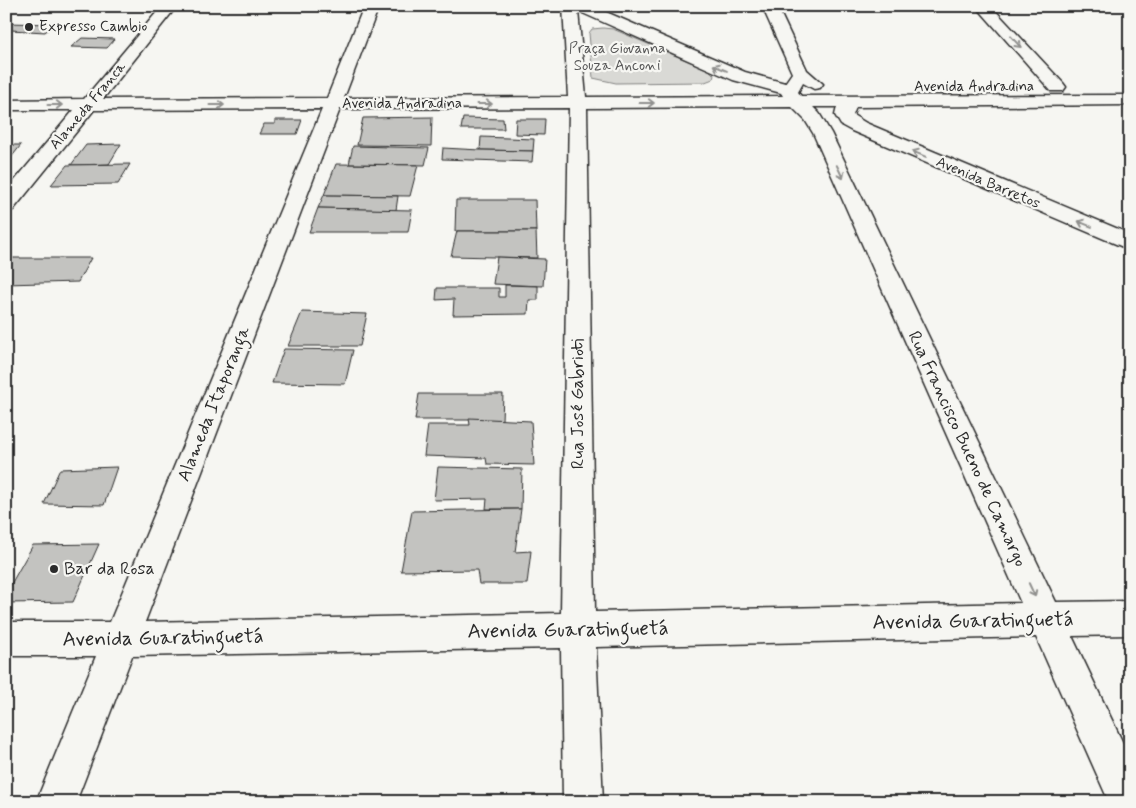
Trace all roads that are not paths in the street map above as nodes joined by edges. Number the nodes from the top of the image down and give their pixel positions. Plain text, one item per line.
1 (170, 6) edge
2 (372, 6) edge
3 (570, 6) edge
4 (579, 6) edge
5 (769, 6) edge
6 (983, 6) edge
7 (610, 21) junction
8 (573, 27) junction
9 (1130, 86) edge
10 (1057, 87) junction
11 (793, 88) junction
12 (101, 90) junction
13 (6, 91) edge
14 (823, 94) junction
15 (337, 96) junction
16 (577, 96) junction
17 (1130, 100) edge
18 (852, 101) junction
19 (6, 105) edge
20 (88, 105) junction
21 (848, 121) junction
22 (876, 135) junction
23 (825, 139) junction
24 (6, 205) edge
25 (1130, 243) edge
26 (1130, 618) edge
27 (1046, 619) junction
28 (578, 631) junction
29 (121, 638) junction
30 (6, 639) edge
31 (56, 802) edge
32 (583, 802) edge
33 (1130, 802) edge

1 - 12 street, Alameda Franca
2 - 15 street, Alameda Itaporanga
3 - 8 street, Rua José Gabrioti
4 - 7 street
5 - 11 street, Rua Francisco Bueno de Camargo
6 -> 10 street
7 - 8 street
11 -> 7 street
8 - 16 street, Rua José Gabrioti
9 - 10 street, Avenida Andradina
10 - 14 street, Avenida Andradina
11 - 14 street, Avenida Andradina
11 - 14 street, Rua Francisco Bueno de Camargo
11 - 16 street, Avenida Andradina
11 - 23 street, Rua Francisco Bueno de Camargo
12 - 13 street, Avenida Andradina
12 - 15 street, Avenida Andradina
12 - 20 street, Alameda Franca
14 - 18 street, Avenida Andradina
14 - 21 street, Avenida Barretos
15 - 16 street, Avenida Andradina
20 -> 15 street, Avenida Andradina
15 - 29 street, Alameda Itaporanga
16 - 28 street, Rua José Gabrioti
17 - 18 street, Avenida Andradina
18 - 21 street
19 -> 20 street, Avenida Andradina
20 - 24 street, Alameda Franca
21 - 22 street, Avenida Barretos
22 - 23 street
25 -> 22 street, Avenida Barretos
23 -> 27 street, Rua Francisco Bueno de Camargo
26 - 27 street, Avenida Guaratinguetá
27 - 28 street, Avenida Guaratinguetá
27 - 33 street, Rua Francisco Bueno de Camargo
28 - 29 street, Avenida Guaratinguetá
28 - 32 street, Rua José Gabrioti
29 - 30 street, Avenida Guaratinguetá
29 - 31 street, Alameda Itaporanga

